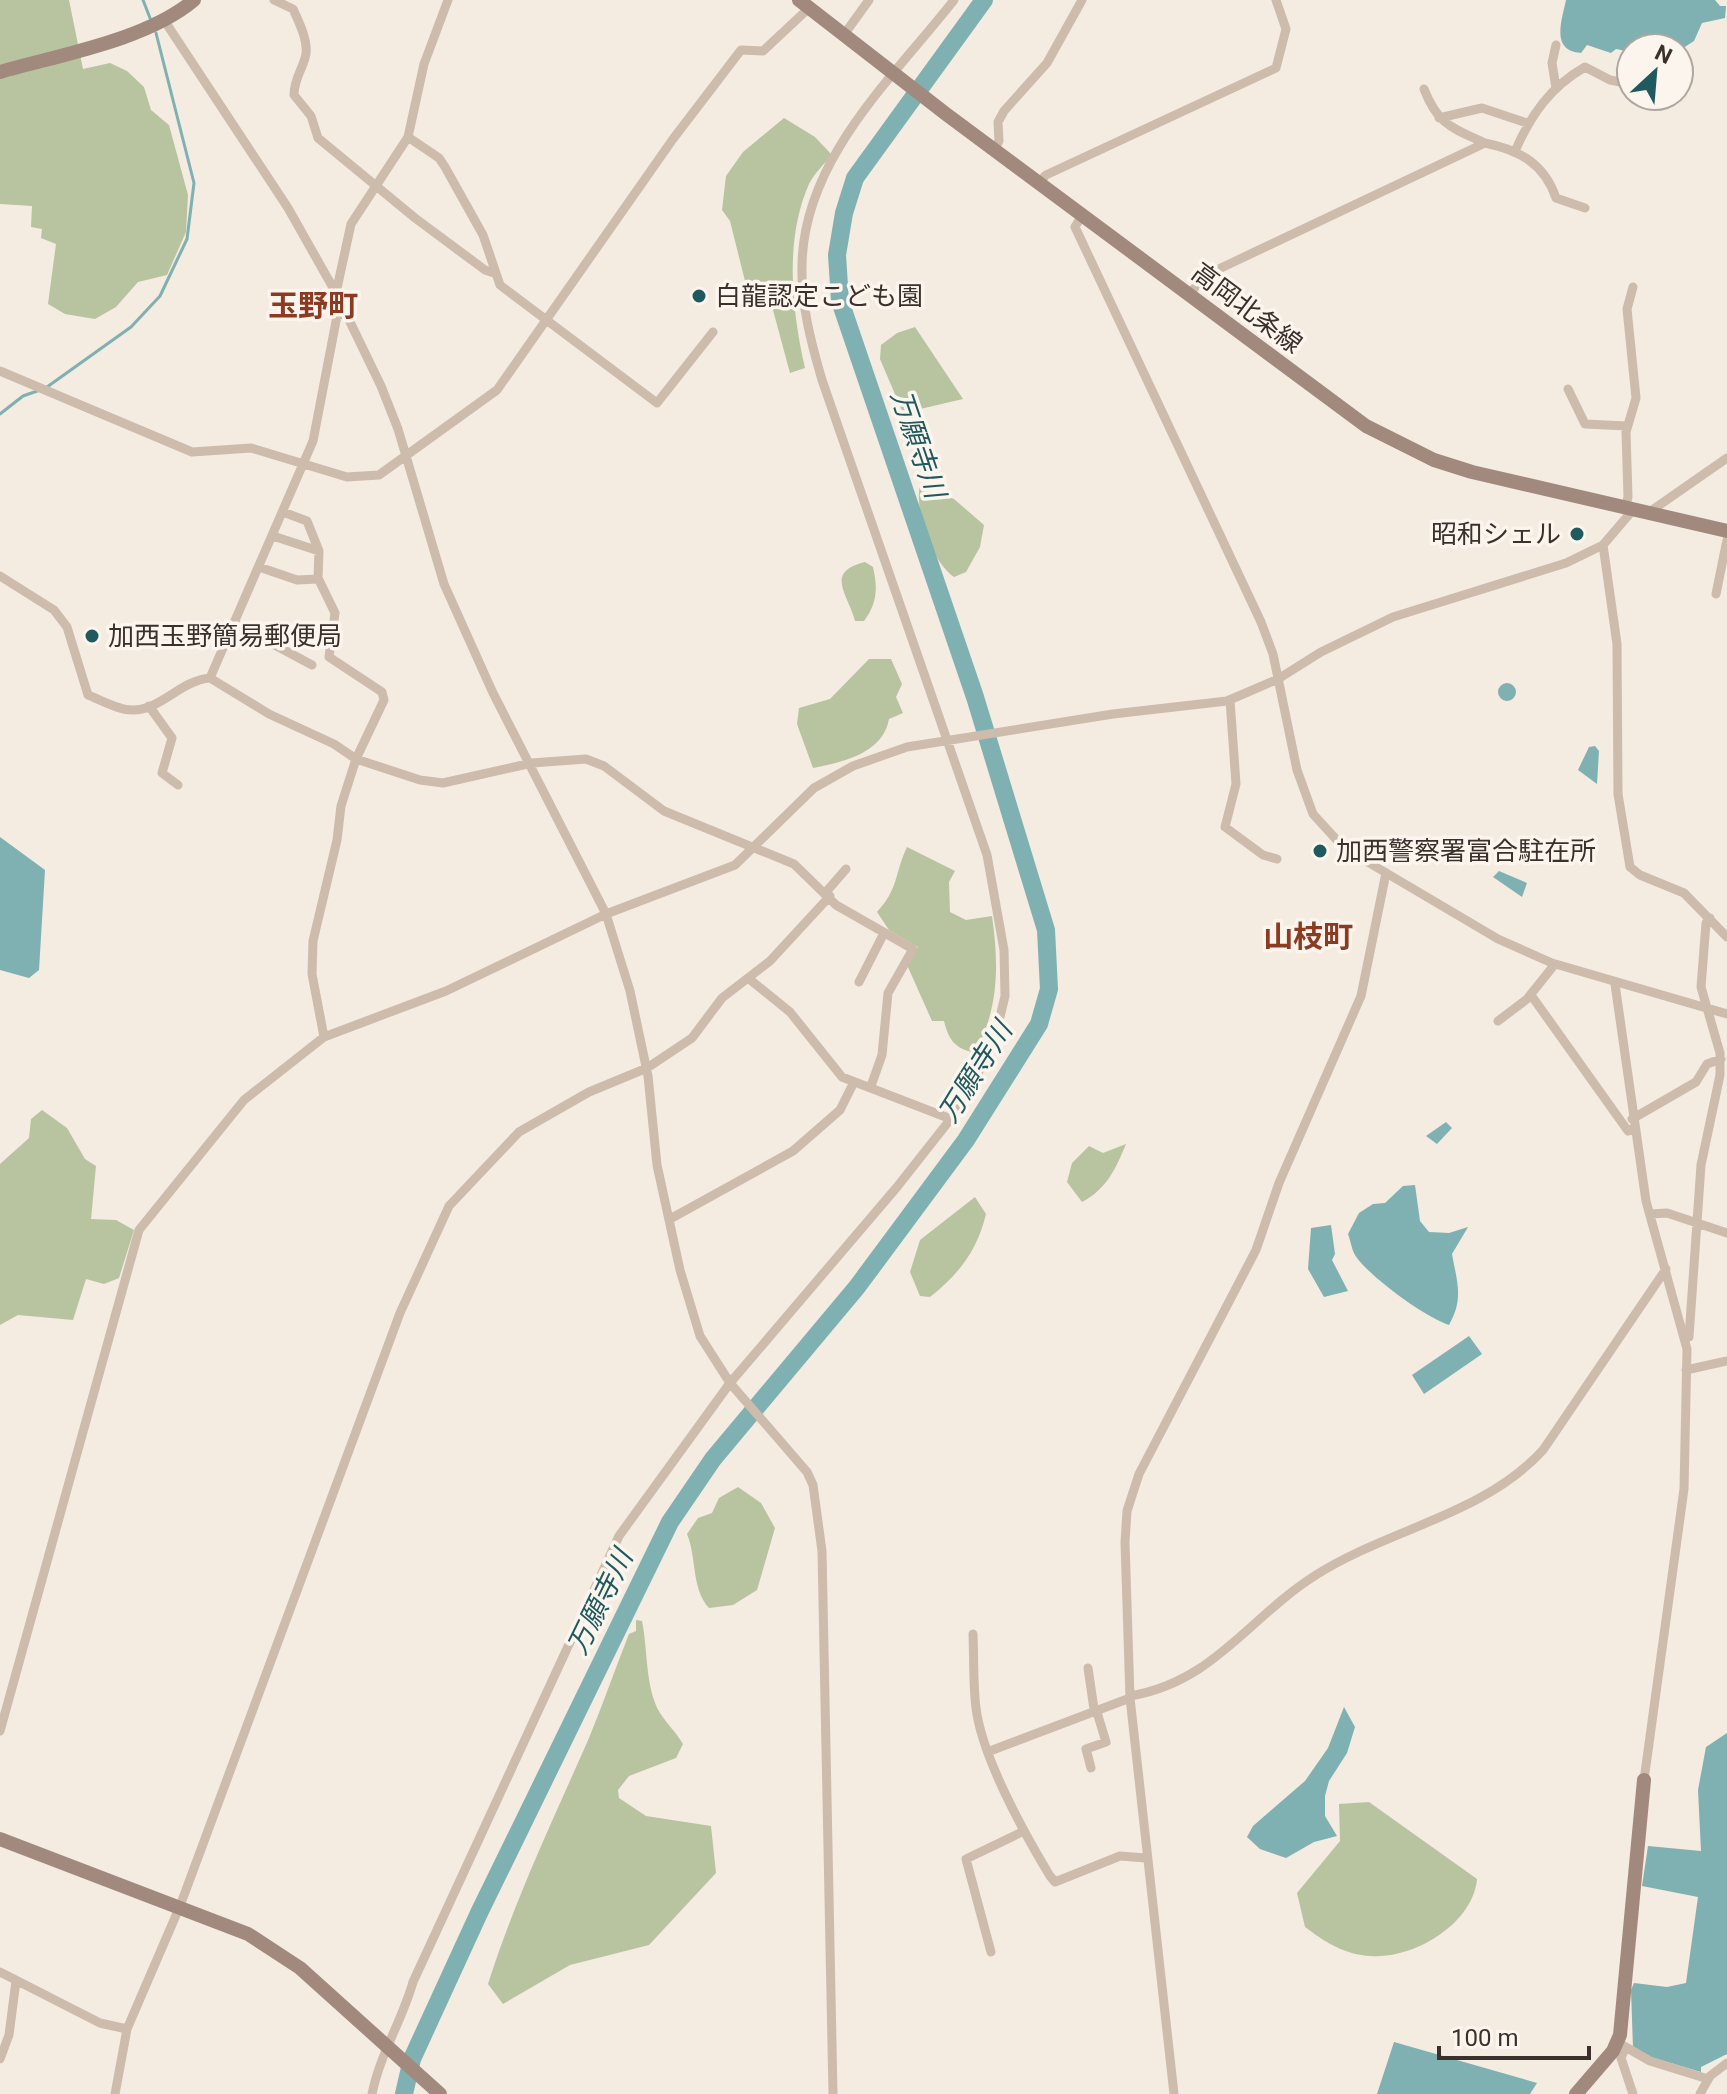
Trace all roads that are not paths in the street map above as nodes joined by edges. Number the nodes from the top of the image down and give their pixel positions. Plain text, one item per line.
1 (194, 0) edge
2 (274, 0) edge
3 (448, 0) edge
4 (869, 0) edge
5 (954, 0) edge
6 (1082, 0) edge
7 (1276, 0) edge
8 (803, 5) edge
9 (164, 20) junction
10 (843, 36) junction
11 (1556, 45) dead end
12 (0, 72) edge
13 (895, 75) junction
14 (1615, 81) edge
15 (1556, 88) junction
16 (1424, 89) dead end
17 (1439, 118) junction
18 (1527, 123) junction
19 (408, 137) junction
20 (1485, 143) junction
21 (994, 150) junction
22 (1515, 151) junction
23 (1038, 183) junction
24 (375, 185) junction
25 (1585, 208) dead end
26 (1082, 215) junction
27 (494, 273) junction
28 (1633, 287) dead end
29 (336, 293) junction
30 (1189, 295) junction
31 (344, 313) junction
32 (545, 318) junction
33 (713, 332) dead end
34 (0, 371) edge
35 (1568, 389) dead end
36 (1627, 426) junction
37 (406, 456) junction
38 (1727, 458) edge
39 (302, 465) junction
40 (283, 512) junction
41 (1634, 512) junction
42 (1727, 531) edge
43 (273, 536) junction
44 (1727, 540) edge
45 (1603, 545) junction
46 (319, 551) junction
47 (259, 567) junction
48 (0, 576) edge
49 (318, 579) junction
50 (1716, 594) dead end
51 (234, 623) junction
52 (312, 665) dead end
53 (210, 678) junction
54 (1278, 679) junction
55 (1230, 700) junction
56 (149, 706) junction
57 (948, 741) junction
58 (356, 759) junction
59 (532, 763) junction
60 (178, 785) dead end
61 (752, 847) junction
62 (1277, 859) dead end
63 (846, 869) dead end
64 (1386, 873) junction
65 (828, 894) junction
66 (606, 914) junction
67 (1710, 918) junction
68 (884, 933) junction
69 (1727, 937) edge
70 (1555, 964) junction
71 (748, 978) junction
72 (859, 982) dead end
73 (1615, 984) junction
74 (1531, 995) junction
75 (1706, 1007) junction
76 (1727, 1014) edge
77 (1498, 1021) dead end
78 (324, 1037) junction
79 (1721, 1059) junction
80 (647, 1068) junction
81 (854, 1082) junction
82 (871, 1086) junction
83 (951, 1119) junction
84 (1633, 1124) junction
85 (1650, 1214) junction
86 (670, 1219) junction
87 (1695, 1222) junction
88 (1727, 1233) edge
89 (1666, 1269) junction
90 (1684, 1339) junction
91 (1727, 1361) edge
92 (1686, 1370) junction
93 (732, 1384) junction
94 (973, 1634) dead end
95 (1088, 1668) dead end
96 (1130, 1697) junction
97 (1095, 1709) junction
98 (0, 1731) edge
99 (990, 1751) junction
100 (1091, 1768) dead end
101 (1644, 1780) joint
102 (1024, 1831) junction
103 (0, 1839) edge
104 (1146, 1858) junction
105 (180, 1906) junction
106 (991, 1952) dead end
107 (0, 1972) edge
108 (16, 1981) junction
109 (127, 2029) junction
110 (1621, 2045) junction
111 (388, 2049) junction
112 (1, 2054) edge
113 (1727, 2063) edge
114 (1708, 2079) junction
115 (115, 2094) edge
116 (372, 2094) edge
117 (440, 2094) edge
118 (833, 2094) edge
119 (1174, 2094) edge
120 (1576, 2094) edge
121 (1633, 2094) edge
122 (1700, 2094) edge

1 - 9 main road
2 - 24 street
3 - 19 street
4 - 10 street
5 - 13 street
6 - 21 street
7 - 23 street
8 - 10 main road, 高岡北条線
8 - 32 street
9 - 12 main road
9 - 29 street
10 - 13 main road, 高岡北条線
11 - 15 street
13 - 21 main road, 高岡北条線
13 - 57 street
14 - 15 street
15 - 18 street
16 - 17 street
17 - 18 street
17 - 20 street
18 - 22 street
19 - 24 street
19 - 27 street
20 - 22 street
20 - 30 street
21 - 23 main road, 高岡北条線
22 - 25 street
23 - 26 main road, 高岡北条線
24 - 27 street
24 - 29 street
26 - 30 main road, 高岡北条線
26 - 54 street
27 - 32 street
28 - 36 street
29 - 31 street
30 - 41 main road, 高岡北条線
31 - 37 street
31 - 39 street
32 - 33 street
32 - 37 street
34 - 39 street
35 - 36 street
36 - 41 street
37 - 39 street
37 - 59 street
38 - 41 street
39 - 40 street
40 - 43 street
40 - 46 street
41 - 42 main road, 高岡北条線
41 - 45 street
43 - 46 street
43 - 47 street
44 - 50 street
45 - 54 street
45 - 67 street
46 - 49 street
47 - 49 street
47 - 51 street
48 - 56 street
49 - 58 street
51 - 52 street
51 - 53 street
53 - 56 street
53 - 58 street
54 - 55 street
54 - 64 street
55 - 57 street
55 - 62 street
56 - 60 street
57 - 61 street
57 - 83 street
58 - 59 street
58 - 78 street
59 - 61 street
59 - 66 street
61 - 65 street
61 - 66 street
63 - 65 street
64 - 70 street
64 - 96 street
65 - 68 street
65 - 71 street
66 - 78 street
66 - 80 street
67 - 69 street
67 - 75 street
68 - 72 street
68 - 82 street
70 - 73 street
70 - 74 street
71 - 80 street
71 - 81 street
73 - 75 street
73 - 84 street
74 - 77 street
74 - 84 street
75 - 76 street
75 - 79 street
78 - 98 street
79 - 84 street
79 - 87 street
80 - 86 street
80 - 105 street
81 - 82 street
81 - 86 street
82 - 83 street
83 - 93 street
84 - 85 street
85 - 87 street
85 - 89 street
86 - 93 street
87 - 88 street
87 - 90 street
89 - 90 street
89 - 96 street
90 - 92 street
91 - 92 street
92 - 101 street
93 - 111 street
93 - 118 street
94 - 99 street
95 - 97 street
96 - 97 street
96 - 104 street
97 - 99 street
97 - 100 street
99 - 102 street
101 - 110 main road
102 - 104 street
102 - 106 street
103 - 105 main road
104 - 119 street
105 - 109 street
105 - 111 main road
107 - 108 street
108 - 109 street
108 - 112 street
109 - 115 street
110 - 114 street
110 - 120 main road
110 - 121 street
111 - 116 street
111 - 117 main road
113 - 114 street
114 - 122 street

